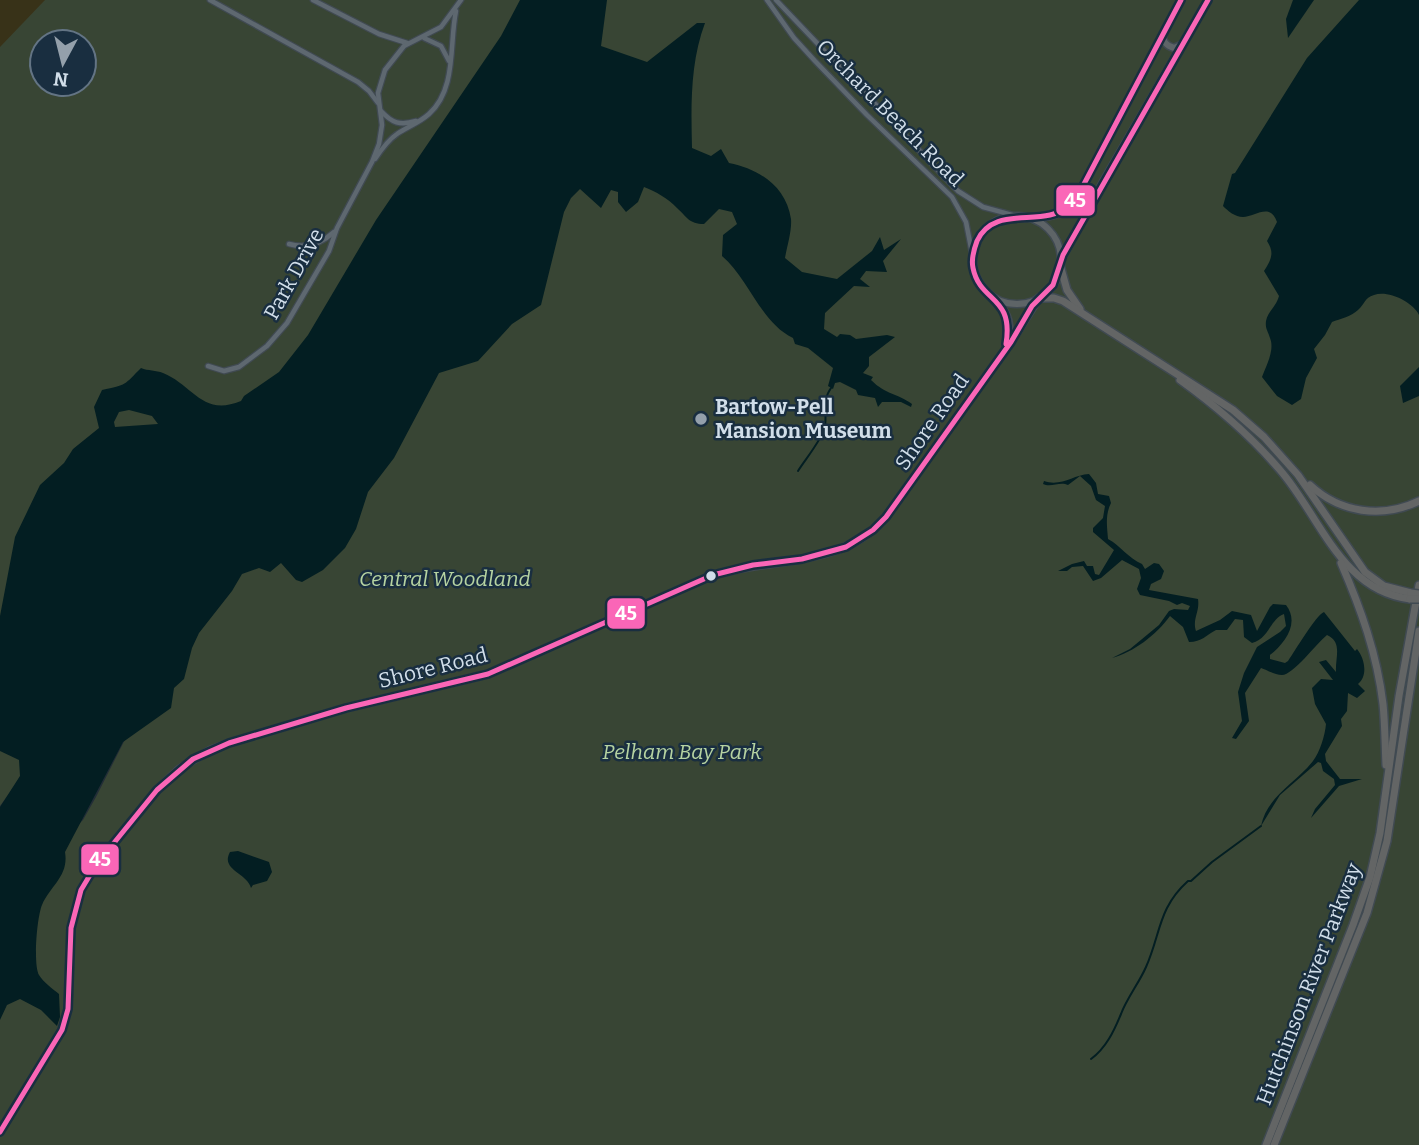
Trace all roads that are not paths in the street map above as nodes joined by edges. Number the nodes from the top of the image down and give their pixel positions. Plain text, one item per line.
1 (210, 0) edge
2 (313, 0) edge
3 (461, 0) edge
4 (766, 0) edge
5 (776, 0) edge
6 (1181, 0) edge
7 (1208, 0) edge
8 (457, 8) junction
9 (1164, 32) junction
10 (423, 37) junction
11 (408, 43) junction
12 (1184, 43) junction
13 (450, 66) junction
14 (379, 107) junction
15 (424, 118) junction
16 (372, 162) junction
17 (1022, 217) junction
18 (337, 228) junction
19 (289, 243) dead end
20 (973, 258) junction
21 (1060, 264) junction
22 (989, 294) junction
23 (1039, 298) junction
24 (1085, 315) junction
25 (1005, 348) junction
26 (1160, 365) junction
27 (208, 366) dead end
28 (1293, 469) junction
29 (1419, 501) edge
30 (1339, 556) junction
31 (1419, 585) edge
32 (1413, 595) edge
33 (1419, 599) edge
34 (1419, 631) edge
35 (1387, 782) junction
36 (0, 1132) edge
37 (1266, 1145) edge
38 (1274, 1145) edge

1 - 14 street
2 - 11 street
3 - 8 street, Park Drive
4 - 20 street, Orchard Beach Road
5 - 17 street, Orchard Beach Road
6 - 9 main road
7 - 12 main road
8 - 10 street, Park Drive
8 - 13 street, Park Drive
9 - 12 main road
9 - 17 main road
10 - 11 street, Park Drive
10 - 13 street
11 - 14 street, Park Drive
12 - 21 main road
13 - 15 street, Park Drive
14 - 15 street
14 - 16 street, Park Drive
15 - 16 street, Park Drive
16 - 18 street, Park Drive
17 - 20 main road
17 - 21 main road
18 - 19 street, Park Drive
18 - 27 street, Park Drive
20 - 22 main road
21 - 23 main road
21 - 24 highway
22 - 23 main road
22 - 25 main road
23 - 24 highway
23 - 25 main road, Shore Road
24 - 26 highway
25 - 36 main road, Shore Road
26 - 28 highway
26 - 30 highway
28 - 29 highway
28 - 32 highway
30 - 32 highway
30 - 35 highway
31 - 35 highway, Hutchinson River Parkway
32 - 33 highway, bridge
34 - 38 highway, Hutchinson River Parkway
35 - 37 highway, Hutchinson River Parkway

